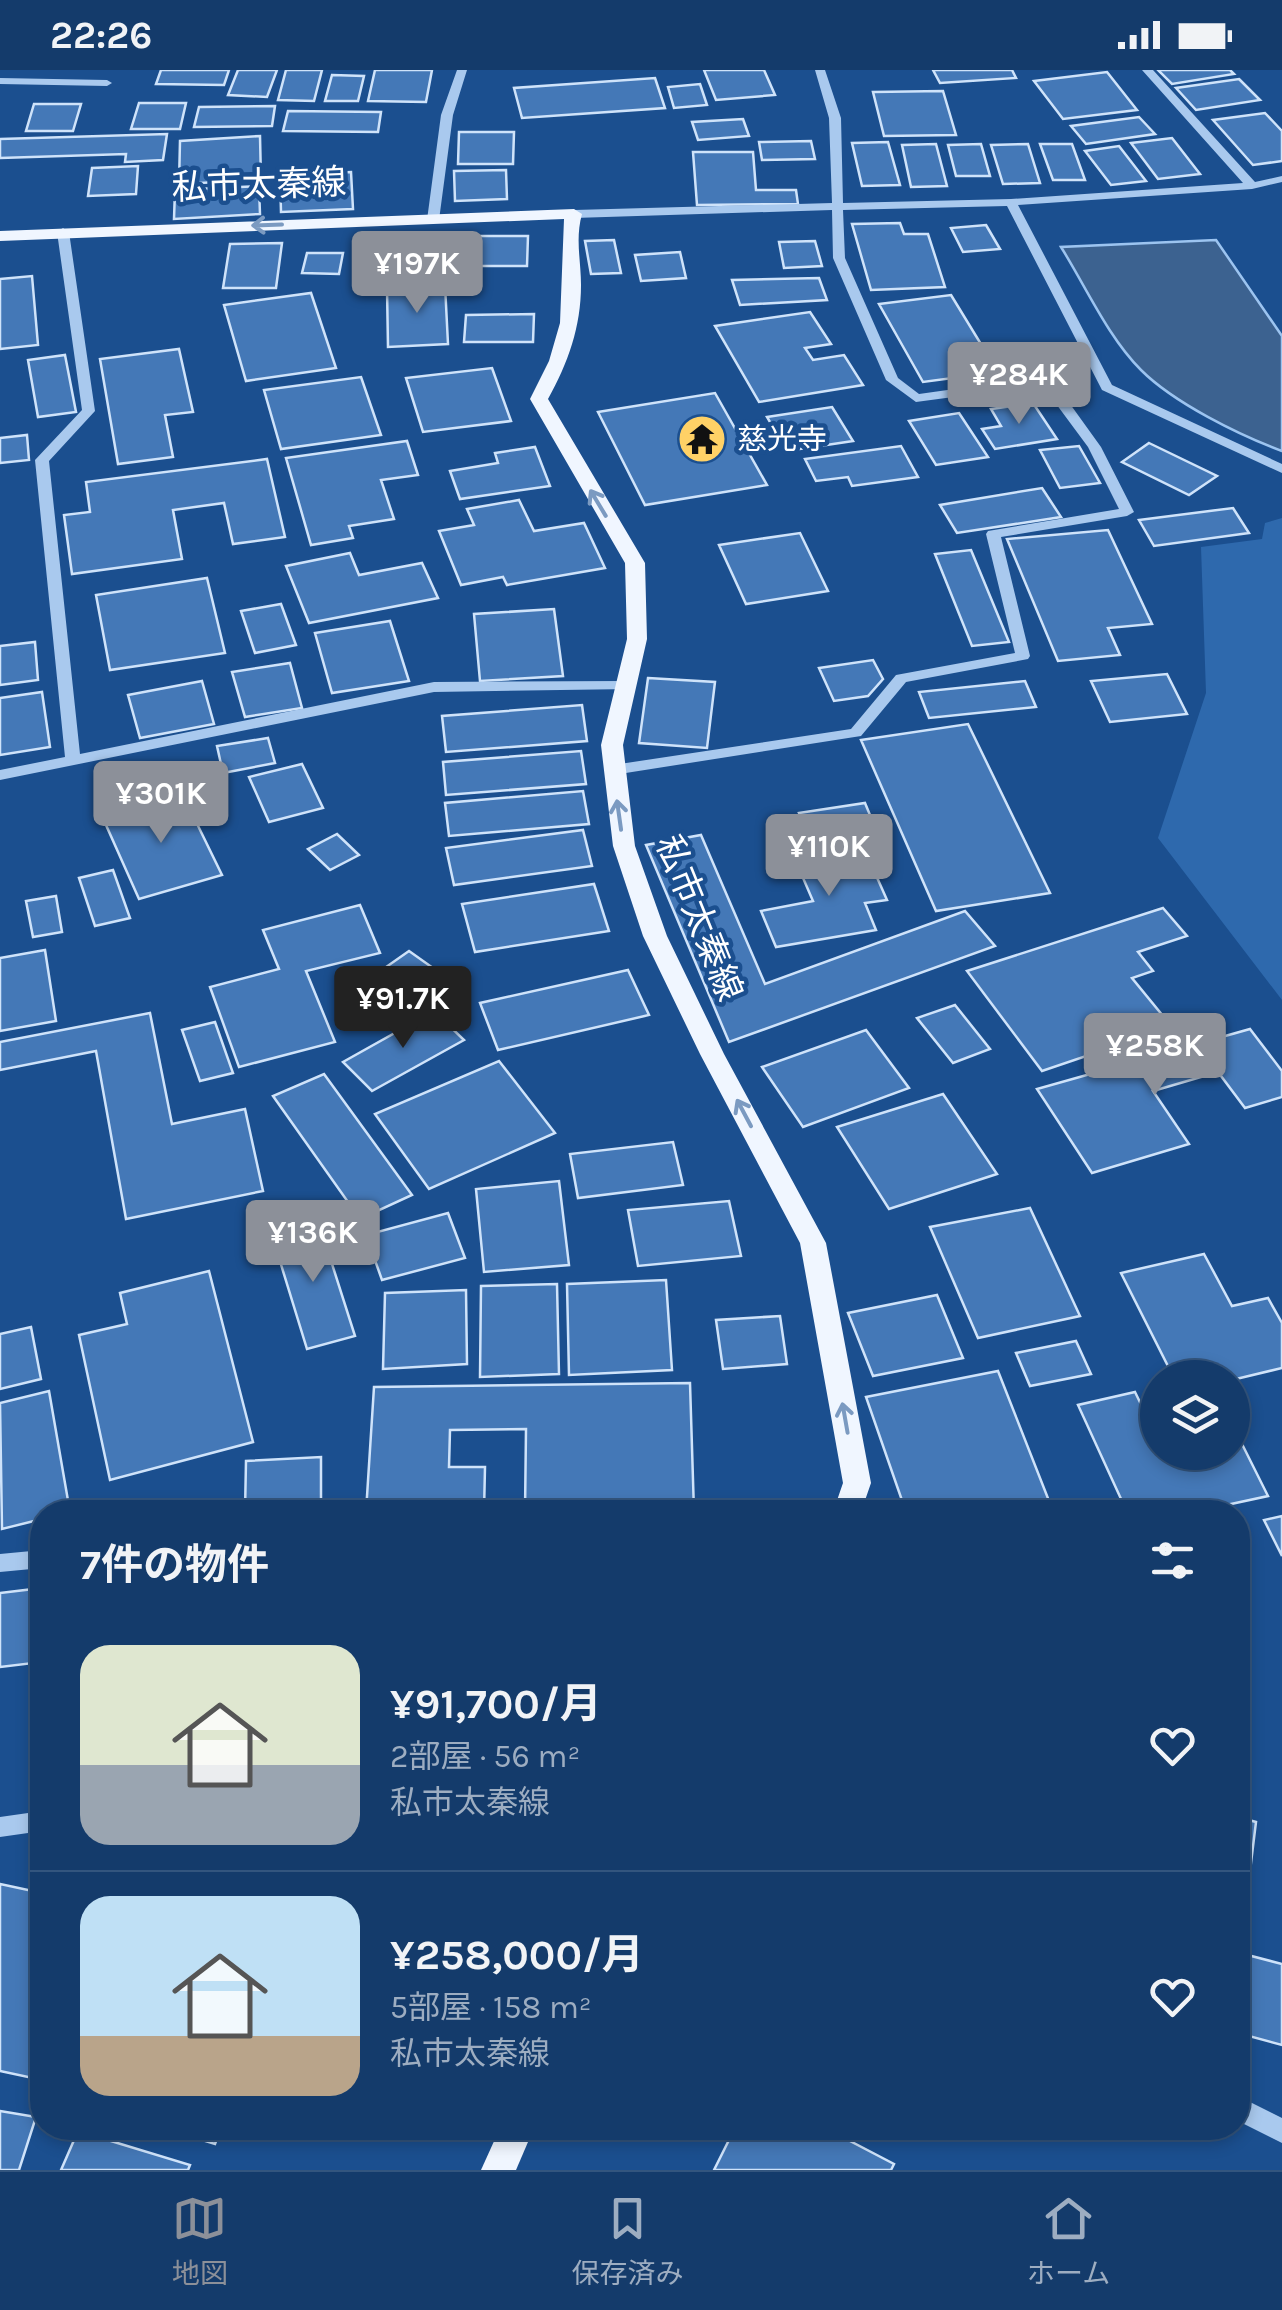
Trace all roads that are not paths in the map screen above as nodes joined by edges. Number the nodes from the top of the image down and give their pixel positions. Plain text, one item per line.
1 (462, 70) edge
2 (820, 70) edge
3 (1148, 70) edge
4 (0, 81) edge
5 (107, 83) dead end
6 (1282, 179) edge
7 (1252, 186) junction
8 (1011, 202) junction
9 (836, 209) junction
10 (574, 214) junction
11 (433, 220) junction
12 (64, 232) junction
13 (0, 236) edge
14 (1282, 469) edge
15 (626, 686) junction
16 (73, 762) junction
17 (612, 770) junction
18 (0, 775) edge
19 (851, 1500) edge
20 (30, 1560) edge
21 (0, 1563) edge
22 (30, 1823) edge
23 (0, 1827) edge
24 (1250, 2114) edge
25 (1282, 2131) edge
26 (511, 2140) edge
27 (498, 2170) edge

1 - 11 street
2 - 9 street
3 - 7 street
4 - 5 street
6 - 7 street
7 - 8 street
8 - 9 street
8 - 14 street
9 - 10 street
9 - 17 street
10 - 11 main road, 私市太秦線
15 -> 10 main road, 私市太秦線
11 -> 12 main road, 私市太秦線
12 - 13 main road, 私市太秦線
12 - 16 street
15 - 16 street
15 - 17 main road, 私市太秦線
16 - 18 street
19 -> 17 main road, 私市太秦線
20 - 21 street
22 - 23 street
24 - 25 street
26 - 27 main road

